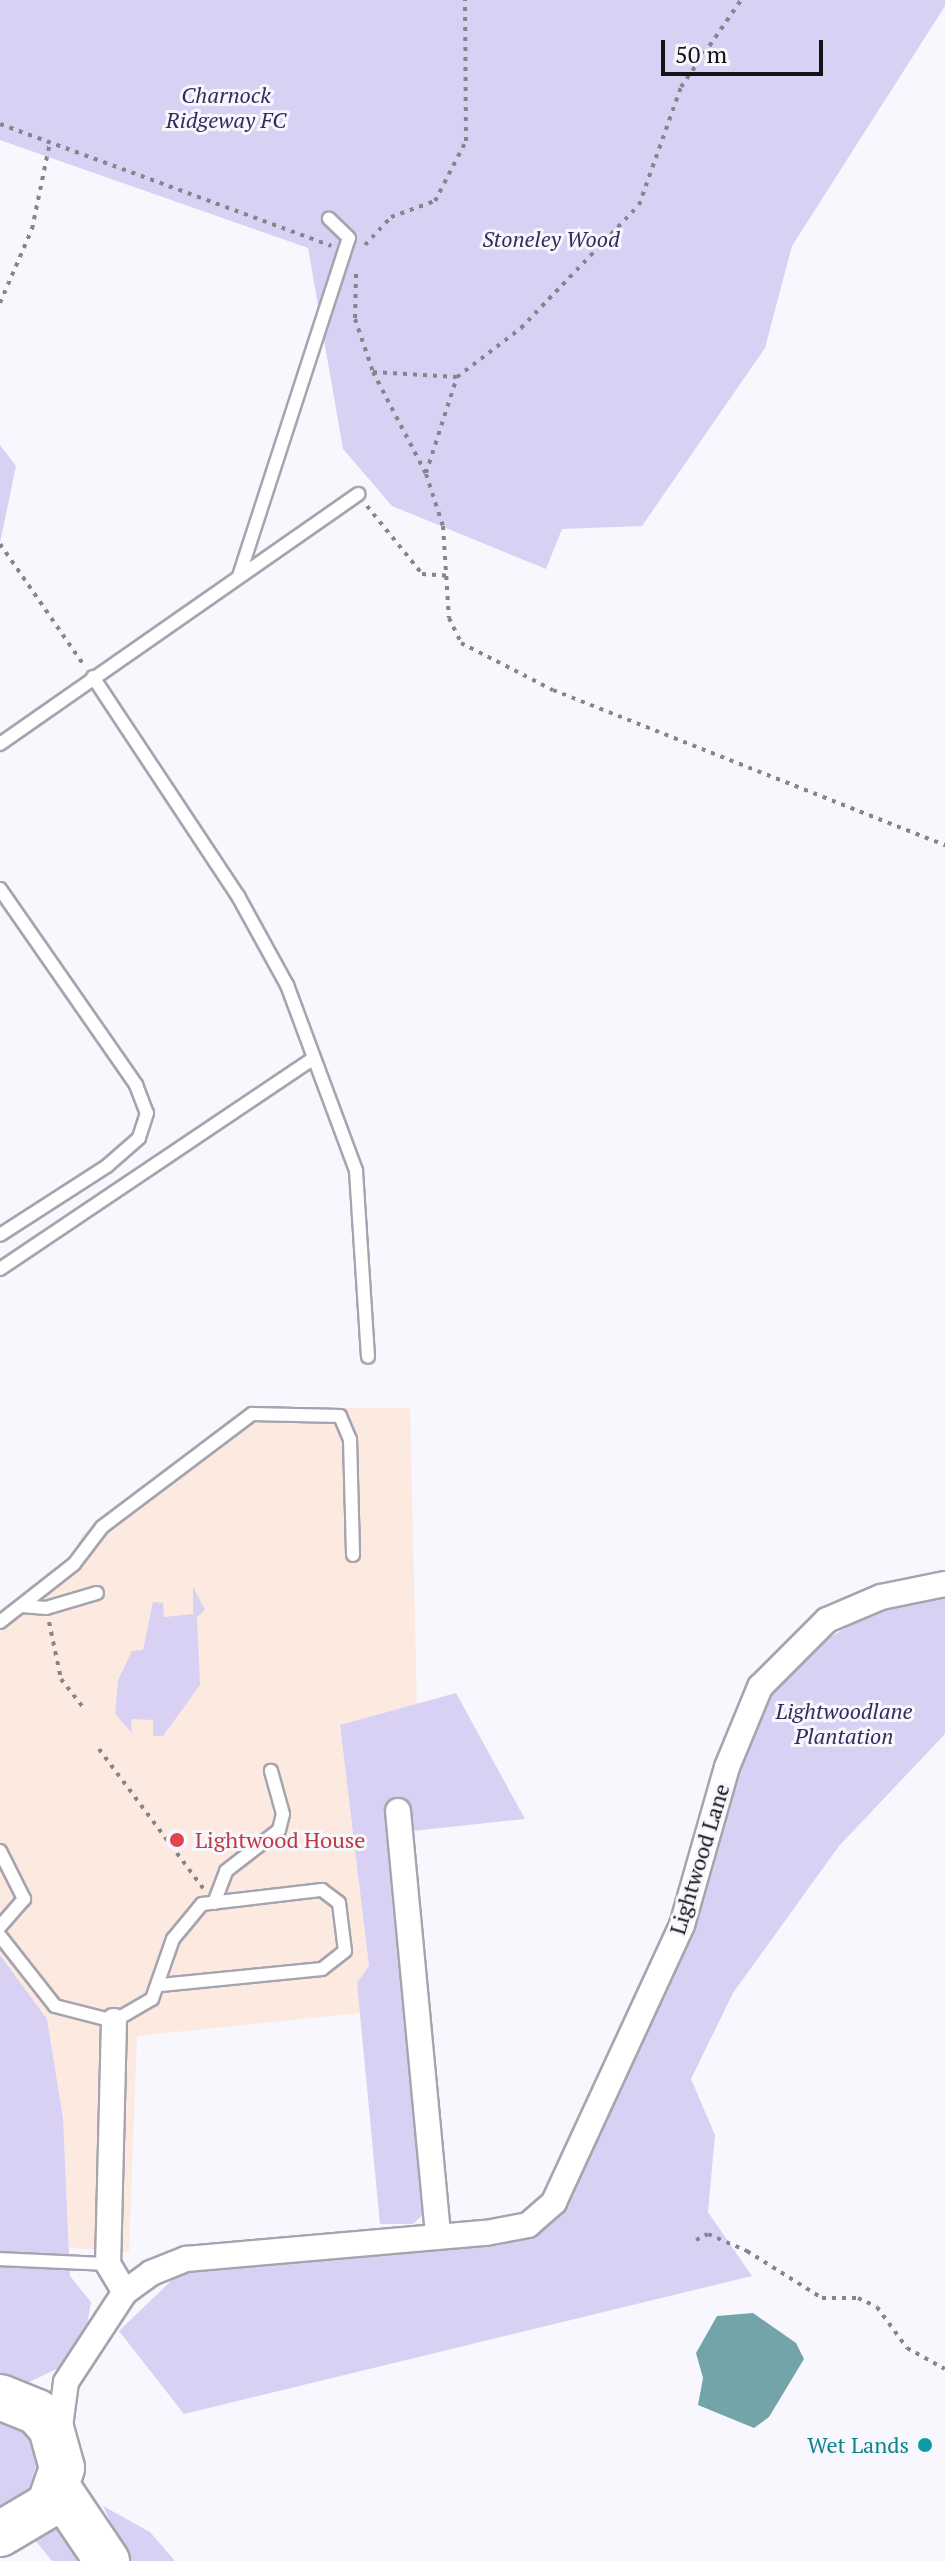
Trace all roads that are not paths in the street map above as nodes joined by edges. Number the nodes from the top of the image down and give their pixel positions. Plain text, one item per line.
1 (329, 219) dead end
2 (358, 494) road end
3 (239, 576) junction
4 (93, 677) junction
5 (0, 744) edge
6 (0, 889) edge
7 (313, 1059) junction
8 (0, 1235) edge
9 (0, 1269) edge
10 (368, 1357) dead end
11 (353, 1555) dead end
12 (945, 1584) edge
13 (97, 1593) dead end
14 (22, 1606) junction
15 (0, 1622) edge
16 (271, 1771) dead end
17 (398, 1811) dead end
18 (0, 1851) edge
19 (214, 1903) junction
20 (0, 1927) edge
21 (0, 1936) edge
22 (161, 1985) junction
23 (114, 2021) junction
24 (438, 2236) junction
25 (0, 2259) edge
26 (108, 2264) junction
27 (125, 2292) junction
28 (66, 2382) junction
29 (9, 2398) edge
30 (59, 2468) junction
31 (0, 2535) edge
32 (31, 2561) edge
33 (107, 2561) edge

1 - 3 lane
2 - 3 lane
3 - 4 lane
4 - 5 lane
4 - 7 lane
6 - 8 lane
7 - 9 lane
7 - 10 lane
11 - 14 lane
12 - 24 street, Lightwood Lane
13 - 14 lane
14 - 15 lane
16 - 19 lane
17 - 24 street
18 - 20 lane
19 - 22 lane
19 - 22 lane
21 - 23 lane
22 - 23 lane
23 - 26 street
24 - 27 street, Lightwood Lane
25 - 26 lane
26 - 27 street
27 - 28 street, Lightwood Lane
28 - 29 street
28 - 30 street, Lightwood Lane
29 - 30 highway
30 - 31 highway
30 - 33 highway
31 - 32 highway

